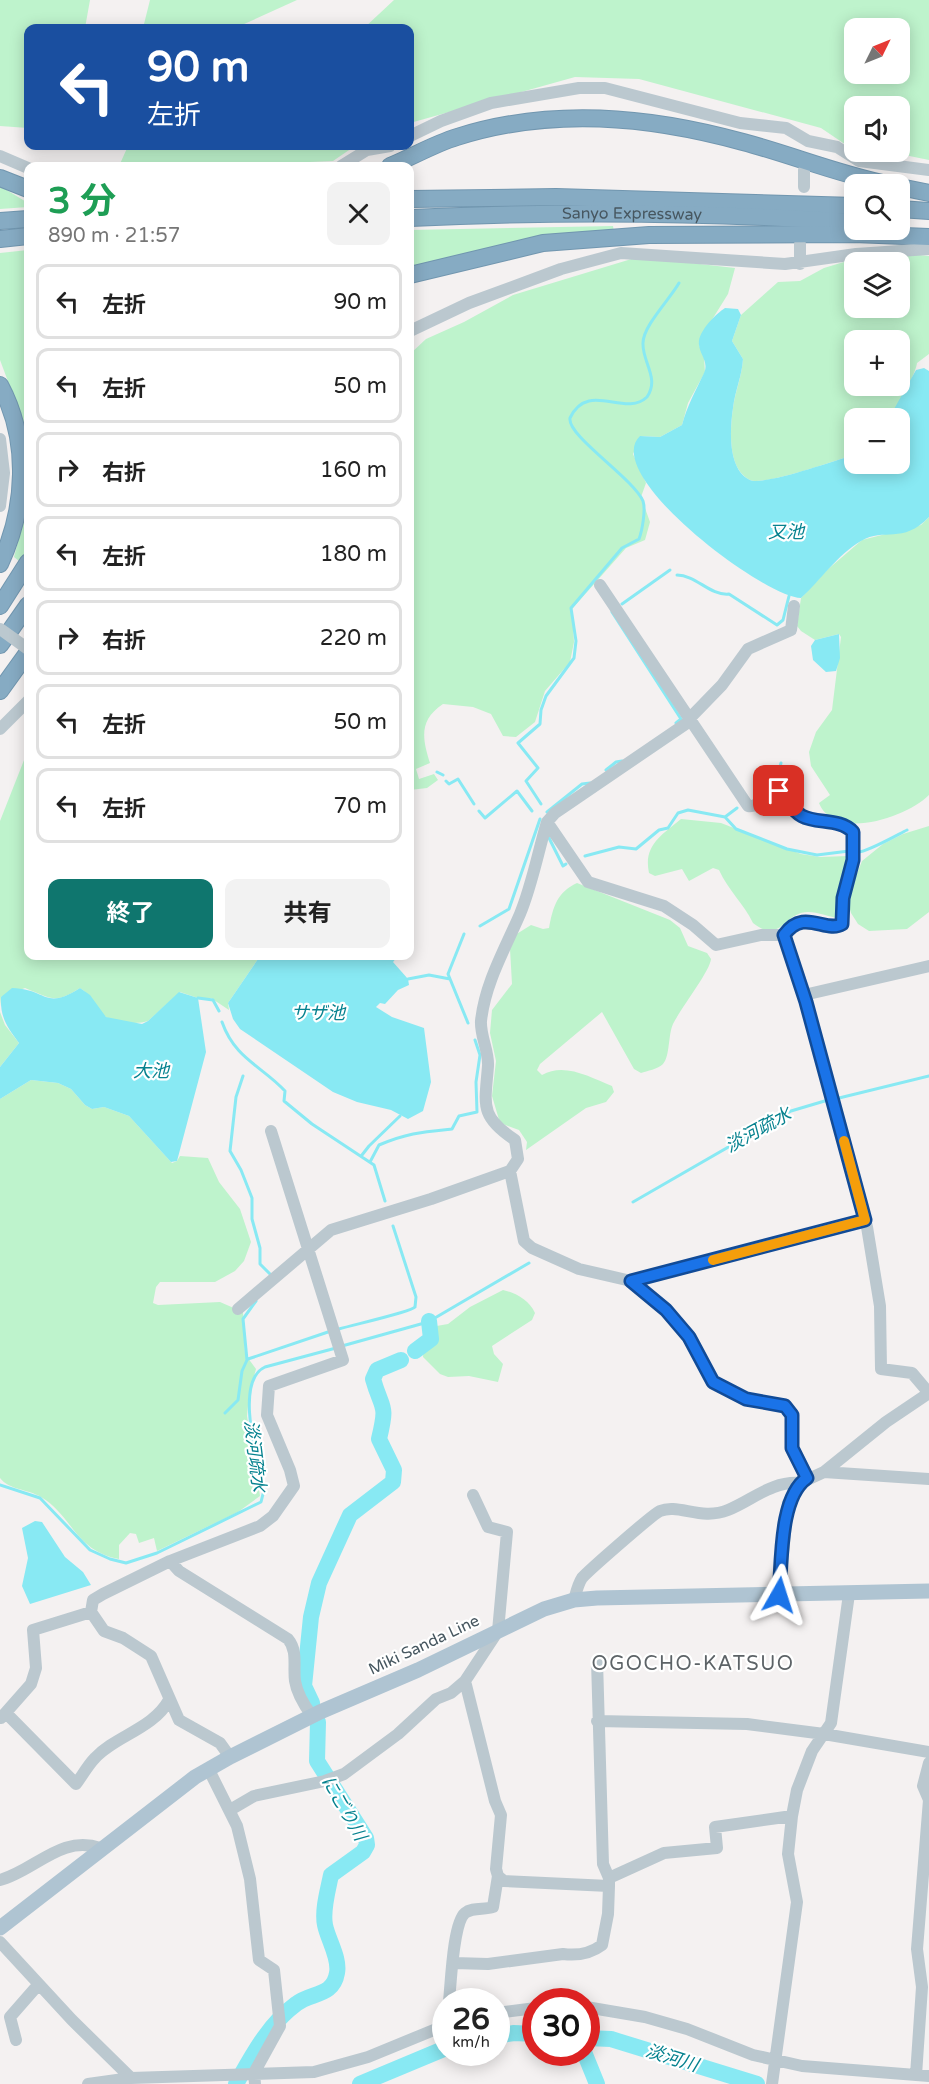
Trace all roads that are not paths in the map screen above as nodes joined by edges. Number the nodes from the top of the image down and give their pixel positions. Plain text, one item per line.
1 (414, 134) edge
2 (367, 150) edge
3 (0, 156) edge
4 (348, 162) edge
5 (399, 162) edge
6 (24, 166) edge
7 (804, 170) dead end
8 (929, 170) edge
9 (844, 174) edge
10 (0, 178) edge
11 (24, 187) edge
12 (804, 188) dead end
13 (910, 189) edge
14 (929, 193) edge
15 (414, 199) edge
16 (844, 206) edge
17 (910, 210) edge
18 (929, 211) edge
19 (414, 218) edge
20 (24, 219) edge
21 (0, 221) edge
22 (844, 221) edge
23 (910, 226) edge
24 (929, 228) edge
25 (24, 236) edge
26 (929, 237) edge
27 (0, 239) edge
28 (800, 244) dead end
29 (929, 249) edge
30 (800, 264) junction
31 (414, 274) edge
32 (414, 329) edge
33 (0, 385) edge
34 (0, 439) edge
35 (0, 506) edge
36 (0, 564) edge
37 (24, 568) edge
38 (600, 585) dead end
39 (0, 606) edge
40 (794, 606) dead end
41 (24, 611) edge
42 (0, 629) edge
43 (0, 645) edge
44 (24, 648) edge
45 (24, 657) edge
46 (0, 692) edge
47 (24, 705) edge
48 (690, 720) junction
49 (0, 729) edge
50 (547, 822) junction
51 (784, 935) junction
52 (929, 966) edge
53 (804, 995) junction
54 (271, 1131) dead end
55 (510, 1171) junction
56 (865, 1220) junction
57 (308, 1248) junction
58 (631, 1281) junction
59 (238, 1309) dead end
60 (929, 1393) edge
61 (824, 1472) junction
62 (929, 1479) edge
63 (803, 1480) junction
64 (473, 1496) dead end
65 (170, 1562) junction
66 (929, 1591) edge
67 (849, 1594) junction
68 (779, 1595) junction
69 (573, 1600) junction
70 (92, 1612) junction
71 (498, 1631) junction
72 (597, 1661) dead end
73 (465, 1681) junction
74 (170, 1700) junction
75 (3, 1715) edge
76 (312, 1716) junction
77 (597, 1721) junction
78 (824, 1734) junction
79 (929, 1752) edge
80 (230, 1757) junction
81 (929, 1763) edge
82 (209, 1770) junction
83 (230, 1810) junction
84 (792, 1816) junction
85 (100, 1848) junction
86 (498, 1876) junction
87 (0, 1881) edge
88 (609, 1882) junction
89 (0, 1928) edge
90 (923, 1933) edge
91 (0, 1942) edge
92 (454, 1963) junction
93 (38, 1985) junction
94 (451, 1988) edge
95 (600, 2009) edge
96 (432, 2031) edge
97 (16, 2040) dead end
98 (775, 2061) junction
99 (916, 2075) junction
100 (929, 2076) edge
101 (131, 2078) junction
102 (254, 2078) edge
103 (88, 2084) edge
104 (772, 2084) edge

1 - 8 street
2 - 4 street
3 - 6 street
5 - 9 highway
7 - 12 street
10 - 11 highway
13 - 14 highway
15 - 16 highway, Sanyo Expressway
17 - 18 highway
19 - 22 highway, Sanyo Expressway
20 - 21 highway
23 - 24 highway
25 - 27 highway
26 - 31 highway
28 - 30 street
29 - 30 street
30 - 32 street
33 - 36 highway
34 - 35 street
37 - 39 highway
38 - 48 street
40 - 48 street
41 - 43 highway
42 - 44 street, bridge
45 - 46 highway
47 - 49 street
48 - 50 street
48 - 51 street
50 - 51 street
50 - 55 street
51 - 53 street
52 - 53 street
53 - 56 street
54 - 57 street
55 - 57 street
55 - 58 street
56 - 58 street
56 - 60 street
57 - 59 street
57 - 65 street
58 - 63 street
60 - 61 street
61 - 62 street
61 - 63 street
63 - 68 street
63 - 69 street
64 - 71 street
65 - 70 street
65 - 76 street
66 - 67 main road, Miki Sanda Line
67 - 68 main road, Miki Sanda Line
67 - 78 street
68 - 69 main road, Miki Sanda Line
69 - 71 main road, Miki Sanda Line
70 - 74 street
70 - 75 street
71 - 73 street
71 - 76 main road, Miki Sanda Line
72 - 77 street
73 - 83 street
73 - 86 street
74 - 75 street
74 - 80 street
76 - 80 main road, Miki Sanda Line
77 - 78 street
77 - 88 street
78 - 79 street
78 - 84 street
80 - 82 main road, Miki Sanda Line
81 - 90 street
82 - 83 street
82 - 85 main road, Miki Sanda Line
83 - 102 street
84 - 88 street
84 - 98 street
85 - 87 street
85 - 89 main road, Miki Sanda Line
86 - 88 street
86 - 92 street
88 - 92 street
90 - 99 street
91 - 93 street
92 - 94 street
93 - 97 street
93 - 101 street
95 - 98 street
96 - 102 street
98 - 99 street
98 - 104 street
99 - 100 street
101 - 102 street
101 - 103 street

